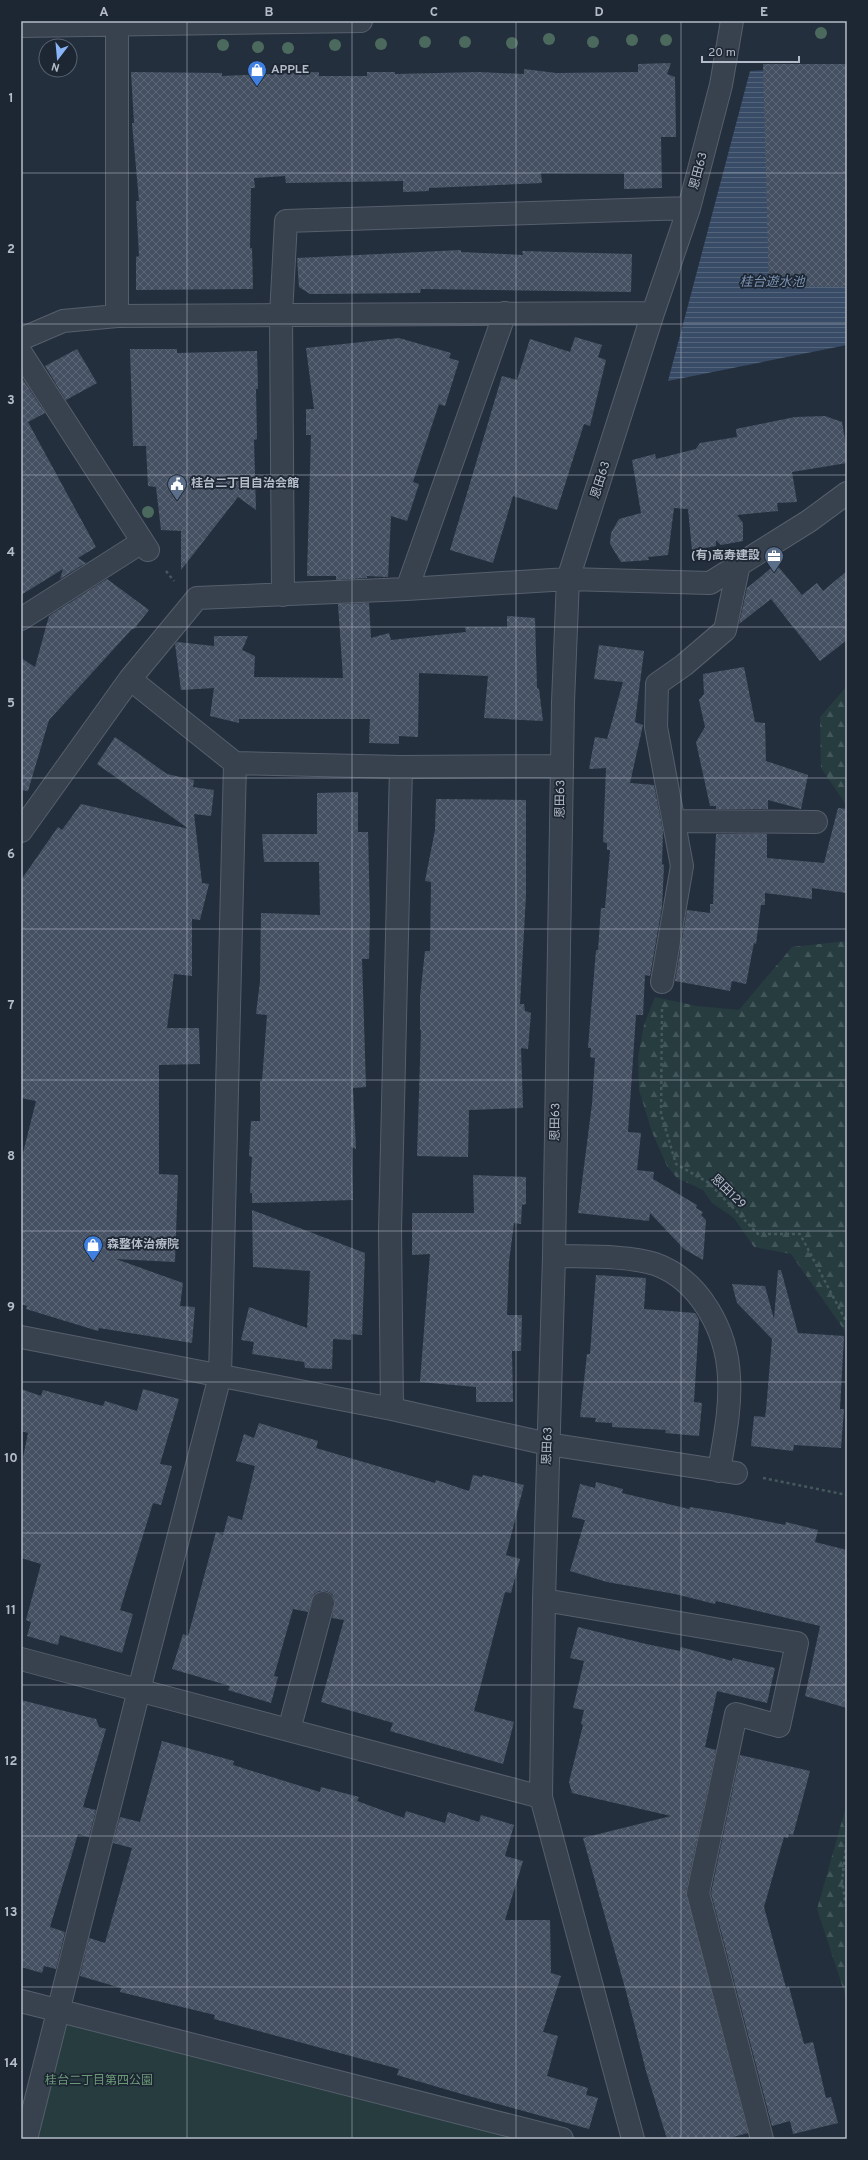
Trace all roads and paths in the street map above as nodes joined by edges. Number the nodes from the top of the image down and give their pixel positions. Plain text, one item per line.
1 (360, 21) edge
2 (732, 21) edge
3 (117, 23) edge
4 (21, 26) edge
5 (689, 208) junction
6 (505, 313) junction
7 (653, 313) junction
8 (282, 315) junction
9 (117, 316) junction
10 (21, 339) edge
11 (21, 353) edge
12 (847, 492) edge
13 (739, 564) junction
14 (568, 579) junction
15 (407, 589) junction
16 (283, 595) junction
17 (21, 619) edge
18 (130, 679) junction
19 (235, 763) junction
20 (562, 766) junction
21 (401, 767) junction
22 (674, 821) junction
23 (816, 822) dead end
24 (21, 831) edge
25 (662, 982) joint
26 (554, 1256) junction
27 (847, 1323) edge
28 (21, 1337) edge
29 (220, 1376) junction
30 (392, 1409) junction
31 (548, 1444) junction
32 (728, 1472) junction
33 (847, 1495) edge
34 (544, 1600) junction
35 (323, 1603) dead end
36 (21, 1659) edge
37 (139, 1690) junction
38 (289, 1730) junction
39 (541, 1797) junction
40 (847, 1838) edge
41 (847, 1913) edge
42 (21, 2001) edge
43 (58, 2011) junction
44 (26, 2139) edge
45 (562, 2139) edge
46 (633, 2139) edge
47 (762, 2139) edge

1 - 3 street
2 - 5 street, 恩田63 / 恩田63
3 - 4 street
3 - 9 street
5 - 7 street, 恩田63 / 恩田63
5 - 8 street
6 - 7 street
6 - 8 street
6 - 15 street
7 - 14 street, 恩田63 / 恩田63
8 - 9 street
8 - 16 street
9 - 10 street
11 - 17 street
12 - 13 street
13 - 14 street
13 - 22 street
14 - 15 street
14 - 20 street, 恩田63 / 恩田63
15 - 16 street
16 - 18 street
18 - 19 street
18 - 24 street
19 - 21 street
19 - 29 street
20 - 21 street
20 - 26 street, 恩田63 / 恩田63
21 - 30 street
22 - 23 street
22 - 25 street
25 - 27 path, 恩田129
26 - 31 street, 恩田63 / 恩田63
26 - 32 street
28 - 29 street
29 - 30 street
29 - 37 street
30 - 31 street
31 - 32 street
31 - 34 street, 恩田63 / 恩田63
32 - 33 path
34 - 39 street, 恩田63
34 - 47 street
35 - 38 street
36 - 37 street
37 - 38 street
37 - 43 street
38 - 39 street
39 - 46 street, 恩田63
40 - 41 path
42 - 43 street
43 - 44 street
43 - 45 street

